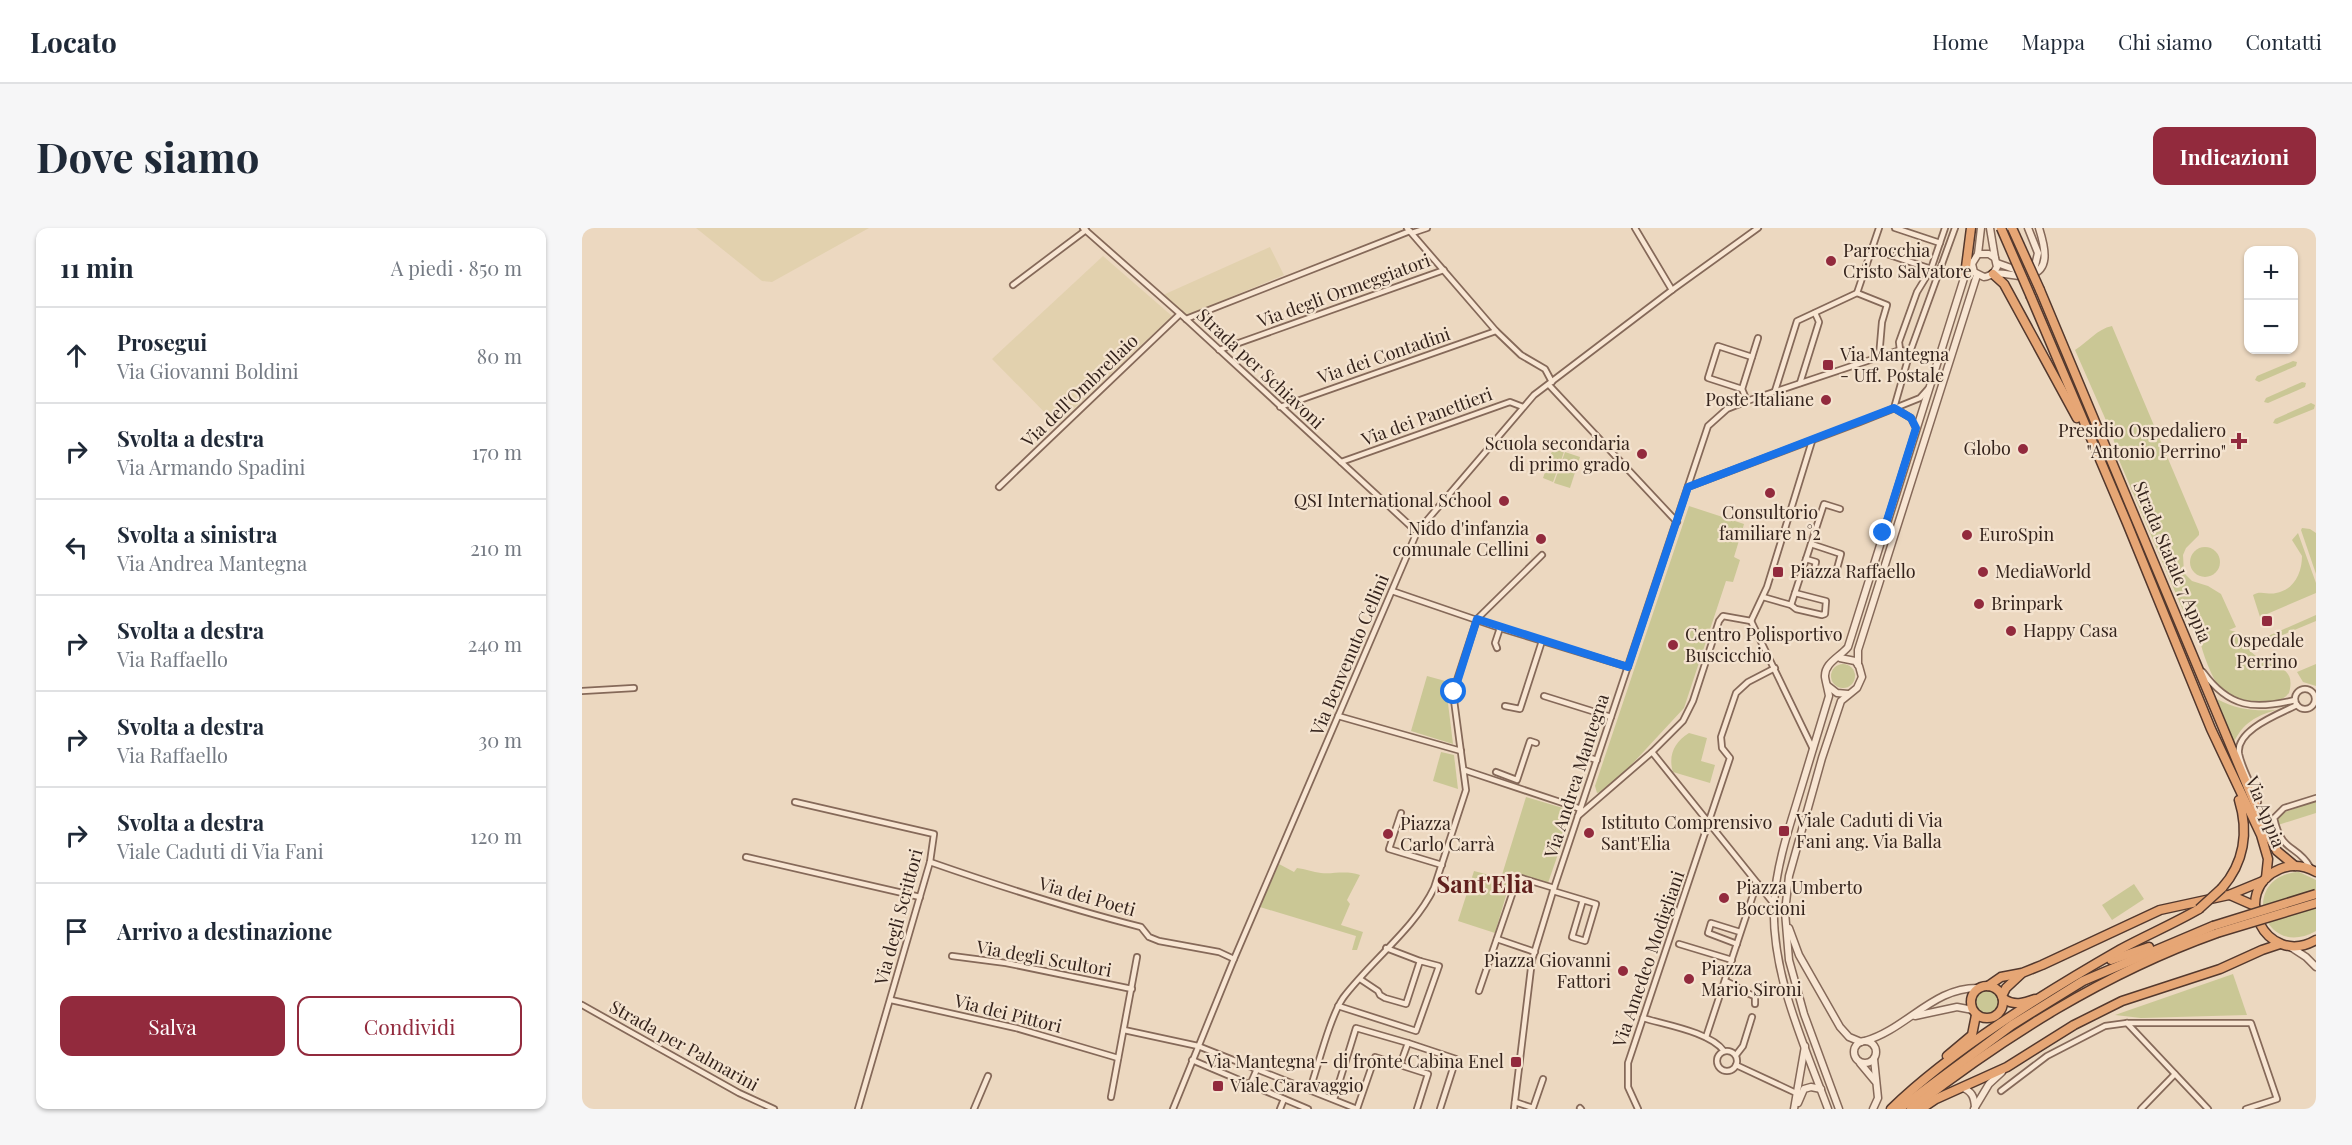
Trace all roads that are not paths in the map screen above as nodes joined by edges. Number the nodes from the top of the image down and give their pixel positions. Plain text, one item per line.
1 (1427, 228) edge
2 (1635, 228) edge
3 (1758, 228) edge
4 (1879, 228) edge
5 (1895, 228) edge
6 (1945, 228) edge
7 (1955, 228) edge
8 (1971, 228) edge
9 (1981, 228) edge
10 (1990, 228) edge
11 (2001, 228) edge
12 (2012, 228) edge
13 (2028, 228) edge
14 (2039, 228) edge
15 (1084, 229) edge
16 (1409, 231) edge
17 (1940, 243) junction
18 (1872, 249) junction
19 (1967, 252) junction
20 (1974, 260) junction
21 (1996, 260) junction
22 (1931, 269) junction
23 (1444, 270) junction
24 (1940, 272) junction
25 (1993, 274) junction
26 (1965, 275) junction
27 (1977, 275) junction
28 (1013, 285) dead end
29 (1672, 290) junction
30 (1857, 293) junction
31 (1815, 313) junction
32 (1180, 314) junction
33 (1186, 319) junction
34 (1497, 331) junction
35 (1758, 338) dead end
36 (1219, 350) junction
37 (1899, 350) junction
38 (1910, 352) junction
39 (1752, 357) junction
40 (1879, 357) junction
41 (1550, 383) junction
42 (1800, 383) junction
43 (1742, 389) junction
44 (1928, 389) junction
45 (1775, 391) junction
46 (1747, 401) junction
47 (1280, 407) junction
48 (1523, 407) junction
49 (1894, 408) junction
50 (1916, 428) junction
51 (1812, 441) junction
52 (2097, 452) junction
53 (1341, 462) junction
54 (999, 487) dead end
55 (1688, 487) junction
56 (1840, 509) dead end
57 (1677, 522) junction
58 (1417, 532) junction
59 (1811, 544) junction
60 (1542, 555) dead end
61 (1806, 560) junction
62 (1392, 591) junction
63 (1796, 592) junction
64 (1763, 597) junction
65 (1791, 605) junction
66 (1477, 619) junction
67 (1751, 621) junction
68 (1500, 628) junction
69 (1542, 640) junction
70 (1497, 648) dead end
71 (1840, 658) junction
72 (1858, 665) junction
73 (2198, 666) junction
74 (1628, 667) junction
75 (1775, 668) junction
76 (1828, 686) junction
77 (634, 687) dead end
78 (582, 691) edge
79 (1848, 694) junction
80 (1544, 696) dead end
81 (2296, 702) junction
82 (1505, 706) dead end
83 (1338, 716) junction
84 (1611, 717) junction
85 (1536, 742) dead end
86 (1813, 749) junction
87 (1461, 751) junction
88 (1652, 752) junction
89 (1587, 757) dead end
90 (1597, 760) junction
91 (2225, 760) junction
92 (1464, 770) junction
93 (1496, 772) dead end
94 (2316, 798) edge
95 (795, 802) dead end
96 (1581, 809) junction
97 (2258, 811) junction
98 (1401, 813) dead end
99 (1578, 816) junction
100 (1709, 825) junction
101 (746, 857) dead end
102 (930, 862) junction
103 (1442, 865) junction
104 (2295, 866) junction
105 (2314, 871) edge
106 (2264, 880) junction
107 (1757, 883) junction
108 (1553, 889) junction
109 (2316, 894) edge
110 (2229, 895) junction
111 (920, 897) junction
112 (1583, 900) junction
113 (2316, 903) edge
114 (1774, 904) junction
115 (2255, 906) junction
116 (1786, 920) junction
117 (2215, 929) junction
118 (1740, 932) junction
119 (2181, 938) junction
120 (1497, 939) junction
121 (2316, 940) edge
122 (1679, 944) dead end
123 (1737, 944) junction
124 (2285, 945) junction
125 (1386, 948) junction
126 (1534, 952) junction
127 (952, 956) dead end
128 (1137, 957) dead end
129 (1234, 959) junction
130 (1731, 960) junction
131 (1420, 961) junction
132 (2316, 967) edge
133 (2022, 973) junction
134 (2078, 976) junction
135 (1360, 979) junction
136 (1725, 981) junction
137 (1984, 987) junction
138 (1132, 988) junction
139 (1479, 991) dead end
140 (2049, 993) junction
141 (2003, 997) junction
142 (891, 1000) junction
143 (1755, 1004) dead end
144 (582, 1005) edge
145 (1338, 1006) junction
146 (1975, 1012) junction
147 (1752, 1017) dead end
148 (1912, 1017) junction
149 (1643, 1018) junction
150 (2127, 1023) junction
151 (1124, 1030) junction
152 (1887, 1032) junction
153 (1706, 1037) junction
154 (1863, 1042) junction
155 (1408, 1043) junction
156 (1198, 1046) junction
157 (1805, 1046) junction
158 (1876, 1050) junction
159 (1724, 1051) junction
160 (1736, 1055) junction
161 (1118, 1058) junction
162 (1874, 1059) junction
163 (1192, 1060) junction
164 (1859, 1062) junction
165 (1400, 1065) junction
166 (1736, 1065) junction
167 (2007, 1067) junction
168 (1257, 1069) junction
169 (2175, 1074) junction
170 (988, 1076) dead end
171 (1543, 1079) dead end
172 (1875, 1081) junction
173 (1250, 1085) junction
174 (1962, 1087) junction
175 (1310, 1089) junction
176 (1821, 1089) junction
177 (1913, 1089) junction
178 (2001, 1091) dead end
179 (1797, 1093) junction
180 (1111, 1097) dead end
181 (1284, 1099) junction
182 (1334, 1099) junction
183 (1515, 1102) junction
184 (1298, 1107) edge
185 (1975, 1108) edge
186 (774, 1109) edge
187 (858, 1109) edge
188 (974, 1109) edge
189 (1173, 1109) edge
190 (1280, 1109) edge
191 (1308, 1109) edge
192 (1357, 1109) edge
193 (1417, 1109) edge
194 (1440, 1109) edge
195 (1514, 1109) edge
196 (1638, 1109) edge
197 (1795, 1109) edge
198 (1828, 1109) edge
199 (1839, 1109) edge
200 (1873, 1109) edge
201 (1891, 1109) edge
202 (1899, 1109) edge
203 (1911, 1109) edge
204 (1921, 1109) edge
205 (2141, 1109) edge
206 (2208, 1109) edge
207 (2246, 1109) edge

1 - 16 street
2 - 29 street
3 - 29 street, Via Benvenuto Cellini
4 - 18 street
5 - 17 street
6 - 17 street
7 - 24 street
8 - 19 highway
9 - 20 street
10 - 21 street
11 - 52 highway, Strada Statale 7 Appia, bridge
12 - 73 highway, Strada Statale 7 Appia, bridge
13 - 21 street
14 - 25 street
15 - 28 street
15 - 32 street, Strada per Schiavoni
16 - 23 street
16 - 33 street
17 - 22 street
18 - 22 street
18 - 30 street
19 - 20 highway
19 - 26 highway
20 - 21 street
20 - 26 street
20 - 27 street
21 - 25 street
22 - 24 street
22 - 37 street
23 - 34 street
23 - 36 street, Via degli Ormeggiatori
24 - 38 street
25 - 27 street
25 - 52 highway
26 - 44 street
27 - 72 street
29 - 41 street, Via Benvenuto Cellini
30 - 31 street
30 - 40 street
31 - 42 street
31 - 45 street
32 - 33 street, Strada per Schiavoni
32 - 54 street, Via dell'Ombrellaio
33 - 36 street, Strada per Schiavoni
34 - 41 street
34 - 47 street, Via dei Contadini
35 - 39 street
36 - 47 street, Strada per Schiavoni
37 - 38 street, Via Andrea Mantegna
37 - 40 street, Via Andrea Mantegna
38 - 49 street
39 - 43 street
39 - 43 street
40 - 42 street, Via Andrea Mantegna
41 - 48 street, Via Benvenuto Cellini
41 - 57 street
42 - 45 street, Via Andrea Mantegna
43 - 46 street
44 - 49 street
44 - 50 street
45 - 46 street, Via Andrea Mantegna
46 - 55 street, Via Andrea Mantegna
47 - 53 street, Strada per Schiavoni
48 - 53 street, Via dei Panettieri
48 - 58 street, Via Benvenuto Cellini
49 - 50 street
49 - 51 street
50 - 71 street
51 - 55 street
51 - 64 street
52 - 91 highway, Strada Statale 7 Appia
53 - 58 street, Strada per Schiavoni
55 - 57 street, Via Andrea Mantegna
56 - 59 street
57 - 74 street, Via Andrea Mantegna
58 - 62 street, Via Benvenuto Cellini
59 - 61 street
59 - 61 street
60 - 66 street
61 - 63 street
62 - 66 street
62 - 83 street, Via Benvenuto Cellini
63 - 65 street
63 - 65 street
64 - 65 street
64 - 67 street
66 - 68 street
66 - 87 street
67 - 75 street
67 - 88 street
68 - 69 street
68 - 70 street
69 - 74 street
69 - 82 street
71 - 72 street
71 - 76 street
72 - 79 street
73 - 81 street
73 - 97 highway, Strada Statale 7 Appia
74 - 84 street, Via Andrea Mantegna
75 - 86 street
75 - 100 street, Via Amedeo Modigliani
76 - 79 street
76 - 86 street
77 - 78 street
79 - 116 street
80 - 84 street
81 - 81 street
81 - 97 street
83 - 87 street
83 - 129 street, Via Benvenuto Cellini
84 - 90 street, Via Andrea Mantegna
85 - 93 street
86 - 114 street
87 - 92 street
88 - 99 street
88 - 100 street
89 - 90 street
90 - 96 street, Via Andrea Mantegna
91 - 106 highway, Via Appia
91 - 134 highway, bridge
92 - 96 street
92 - 103 street
94 - 105 street
95 - 102 street, Via degli Scrittori
96 - 99 street, Via Andrea Mantegna
97 - 104 highway, Strada Statale 7 Appia
98 - 103 street
99 - 108 street, Via Andrea Mantegna
100 - 107 street
100 - 149 street, Via Amedeo Modigliani
101 - 111 street
102 - 111 street, Via degli Scrittori
102 - 129 street, Via dei Poeti
103 - 125 street
104 - 105 highway
104 - 106 highway
106 - 110 highway
106 - 115 highway, Via Appia
107 - 114 street
107 - 118 street
108 - 112 street
108 - 120 street
108 - 126 street, Via Andrea Mantegna
109 - 117 highway, bridge
110 - 115 highway
110 - 133 highway
111 - 142 street, Via degli Scrittori
112 - 112 street
113 - 117 highway, bridge
114 - 157 street
115 - 124 highway
116 - 154 street
116 - 199 street
117 - 119 highway
117 - 203 highway
118 - 123 street
118 - 123 street
119 - 134 highway
119 - 202 highway
120 - 126 street
120 - 139 street
121 - 124 highway
122 - 130 street
123 - 130 street
124 - 132 street
124 - 167 highway
125 - 131 street
125 - 135 street
126 - 183 street, Via Andrea Mantegna
127 - 138 street, Via degli Scultori
128 - 138 street
129 - 156 street, Via Benvenuto Cellini
130 - 136 street
131 - 135 street
131 - 145 street
133 - 137 highway
133 - 141 highway
134 - 140 highway
135 - 145 street
136 - 143 street
136 - 153 street
137 - 141 highway
137 - 146 highway
137 - 148 street
138 - 151 street
140 - 141 highway
140 - 177 highway
141 - 146 highway
142 - 161 street, Via dei Pittori
142 - 187 street, Via degli Scrittori
144 - 186 street, Strada per Palmarini
145 - 175 street
146 - 148 street
146 - 177 highway
147 - 160 street
148 - 152 street
149 - 153 street
149 - 196 street, Via Amedeo Modigliani
150 - 169 street
150 - 178 street
150 - 207 street
151 - 156 street
151 - 161 street
152 - 154 street
152 - 158 street
153 - 159 street
154 - 158 street
154 - 164 street
155 - 165 street
155 - 182 street
155 - 194 street
156 - 163 street, Via Benvenuto Cellini
156 - 168 street
157 - 176 street
157 - 179 street
158 - 162 street
159 - 160 street
159 - 166 street
160 - 166 street
161 - 180 street
162 - 164 street
162 - 172 street
163 - 173 street
163 - 189 street, Via Benvenuto Cellini
164 - 172 street
165 - 192 street
165 - 193 street
166 - 179 street
167 - 174 highway
167 - 185 street
168 - 173 street
168 - 175 street
169 - 205 street
169 - 206 street
170 - 188 street
171 - 183 street
172 - 200 street
173 - 181 street
174 - 185 street
174 - 204 highway
175 - 182 street
176 - 197 street
176 - 198 street
177 - 201 highway
179 - 197 street
181 - 184 street
181 - 190 street
182 - 192 street
183 - 195 street, Via Andrea Mantegna
184 - 191 street

